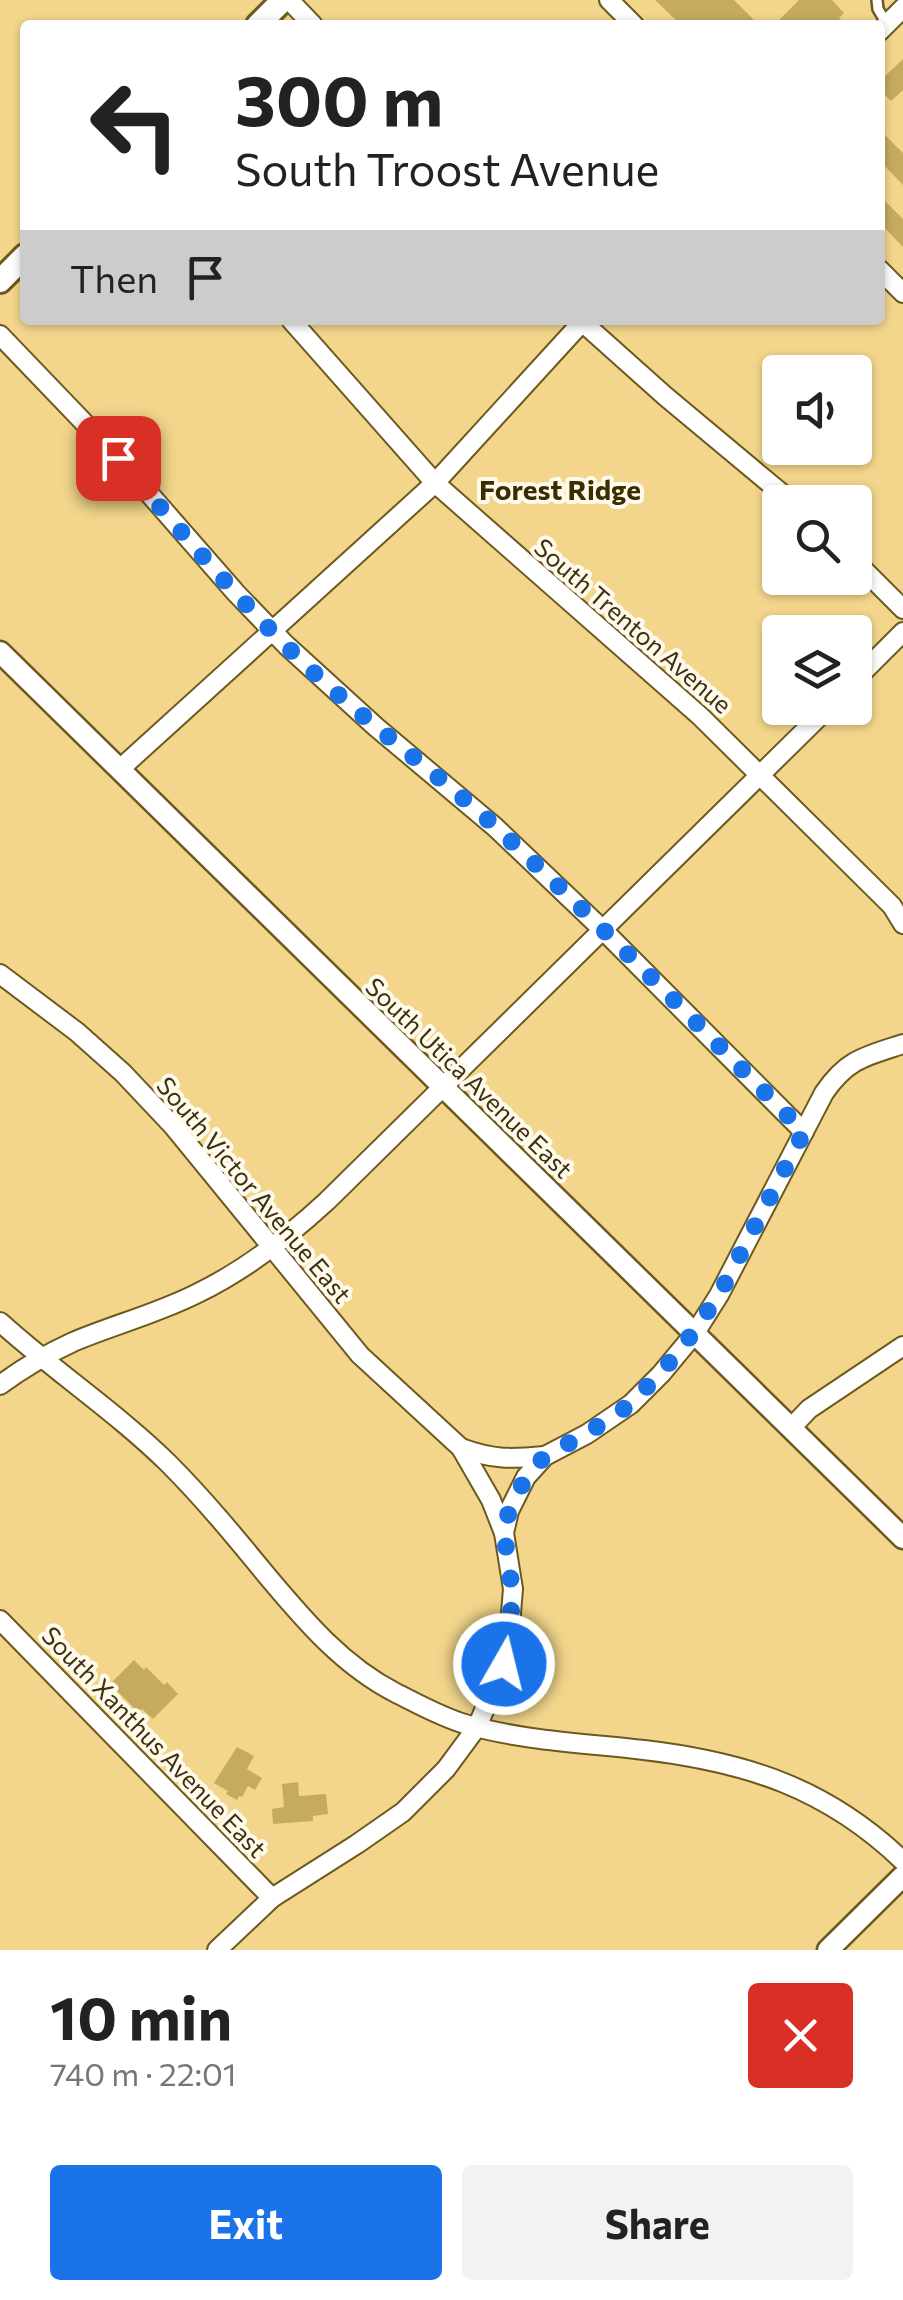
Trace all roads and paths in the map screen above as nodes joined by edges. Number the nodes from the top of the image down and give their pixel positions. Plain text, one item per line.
1 (286, 0) edge
2 (613, 1) edge
3 (903, 8) edge
4 (264, 20) edge
5 (308, 20) edge
6 (630, 20) edge
7 (885, 26) edge
8 (20, 261) edge
9 (885, 275) edge
10 (0, 281) edge
11 (903, 293) edge
12 (295, 325) edge
13 (578, 325) edge
14 (586, 325) edge
15 (0, 335) edge
16 (435, 483) junction
17 (772, 485) edge
18 (872, 578) edge
19 (903, 610) edge
20 (272, 632) junction
21 (903, 632) edge
22 (0, 652) edge
23 (872, 663) edge
24 (811, 725) edge
25 (120, 769) junction
26 (760, 775) junction
27 (897, 902) edge
28 (903, 924) edge
29 (603, 930) junction
30 (0, 974) edge
31 (903, 1044) edge
32 (442, 1088) junction
33 (804, 1132) junction
34 (271, 1248) junction
35 (0, 1322) edge
36 (694, 1333) junction
37 (903, 1346) edge
38 (42, 1358) junction
39 (0, 1385) edge
40 (791, 1428) junction
41 (461, 1448) junction
42 (545, 1456) junction
43 (504, 1533) junction
44 (903, 1538) edge
45 (0, 1620) edge
46 (478, 1728) junction
47 (903, 1861) edge
48 (903, 1876) edge
49 (272, 1898) junction
50 (222, 1948) edge
51 (828, 1950) edge

1 - 4 main road
1 - 5 street
2 - 6 street
3 - 7 street
8 - 10 main road
9 - 11 street
12 - 16 street, South Trenton Avenue
13 - 16 street
14 - 17 street
15 - 20 street
16 - 20 street
16 - 26 street, South Trenton Avenue
18 - 19 street
20 - 25 street
20 - 29 street
21 - 23 street
22 - 25 street, South Utica Avenue East
24 - 26 street
25 - 32 street, South Utica Avenue East
26 - 27 street, South Trenton Avenue
26 - 29 street
27 - 28 street, South Trenton Avenue
29 - 32 street
29 - 33 street
30 - 34 street, South Victor Avenue East
31 - 33 street
32 - 34 street
32 - 36 street, South Utica Avenue East
33 - 36 street
34 - 38 street
34 - 41 street, South Victor Avenue East
35 - 38 street
36 - 40 street, South Utica Avenue East
36 - 42 street
37 - 40 street
38 - 39 street
38 - 46 street
40 - 44 street, South Utica Avenue East
41 - 42 street, South Victor Avenue East
41 - 43 street, South Victor Avenue East
42 - 43 street
43 - 46 street
45 - 49 street, South Xanthus Avenue East
46 - 47 street
46 - 49 street
48 - 51 street
49 - 50 street

